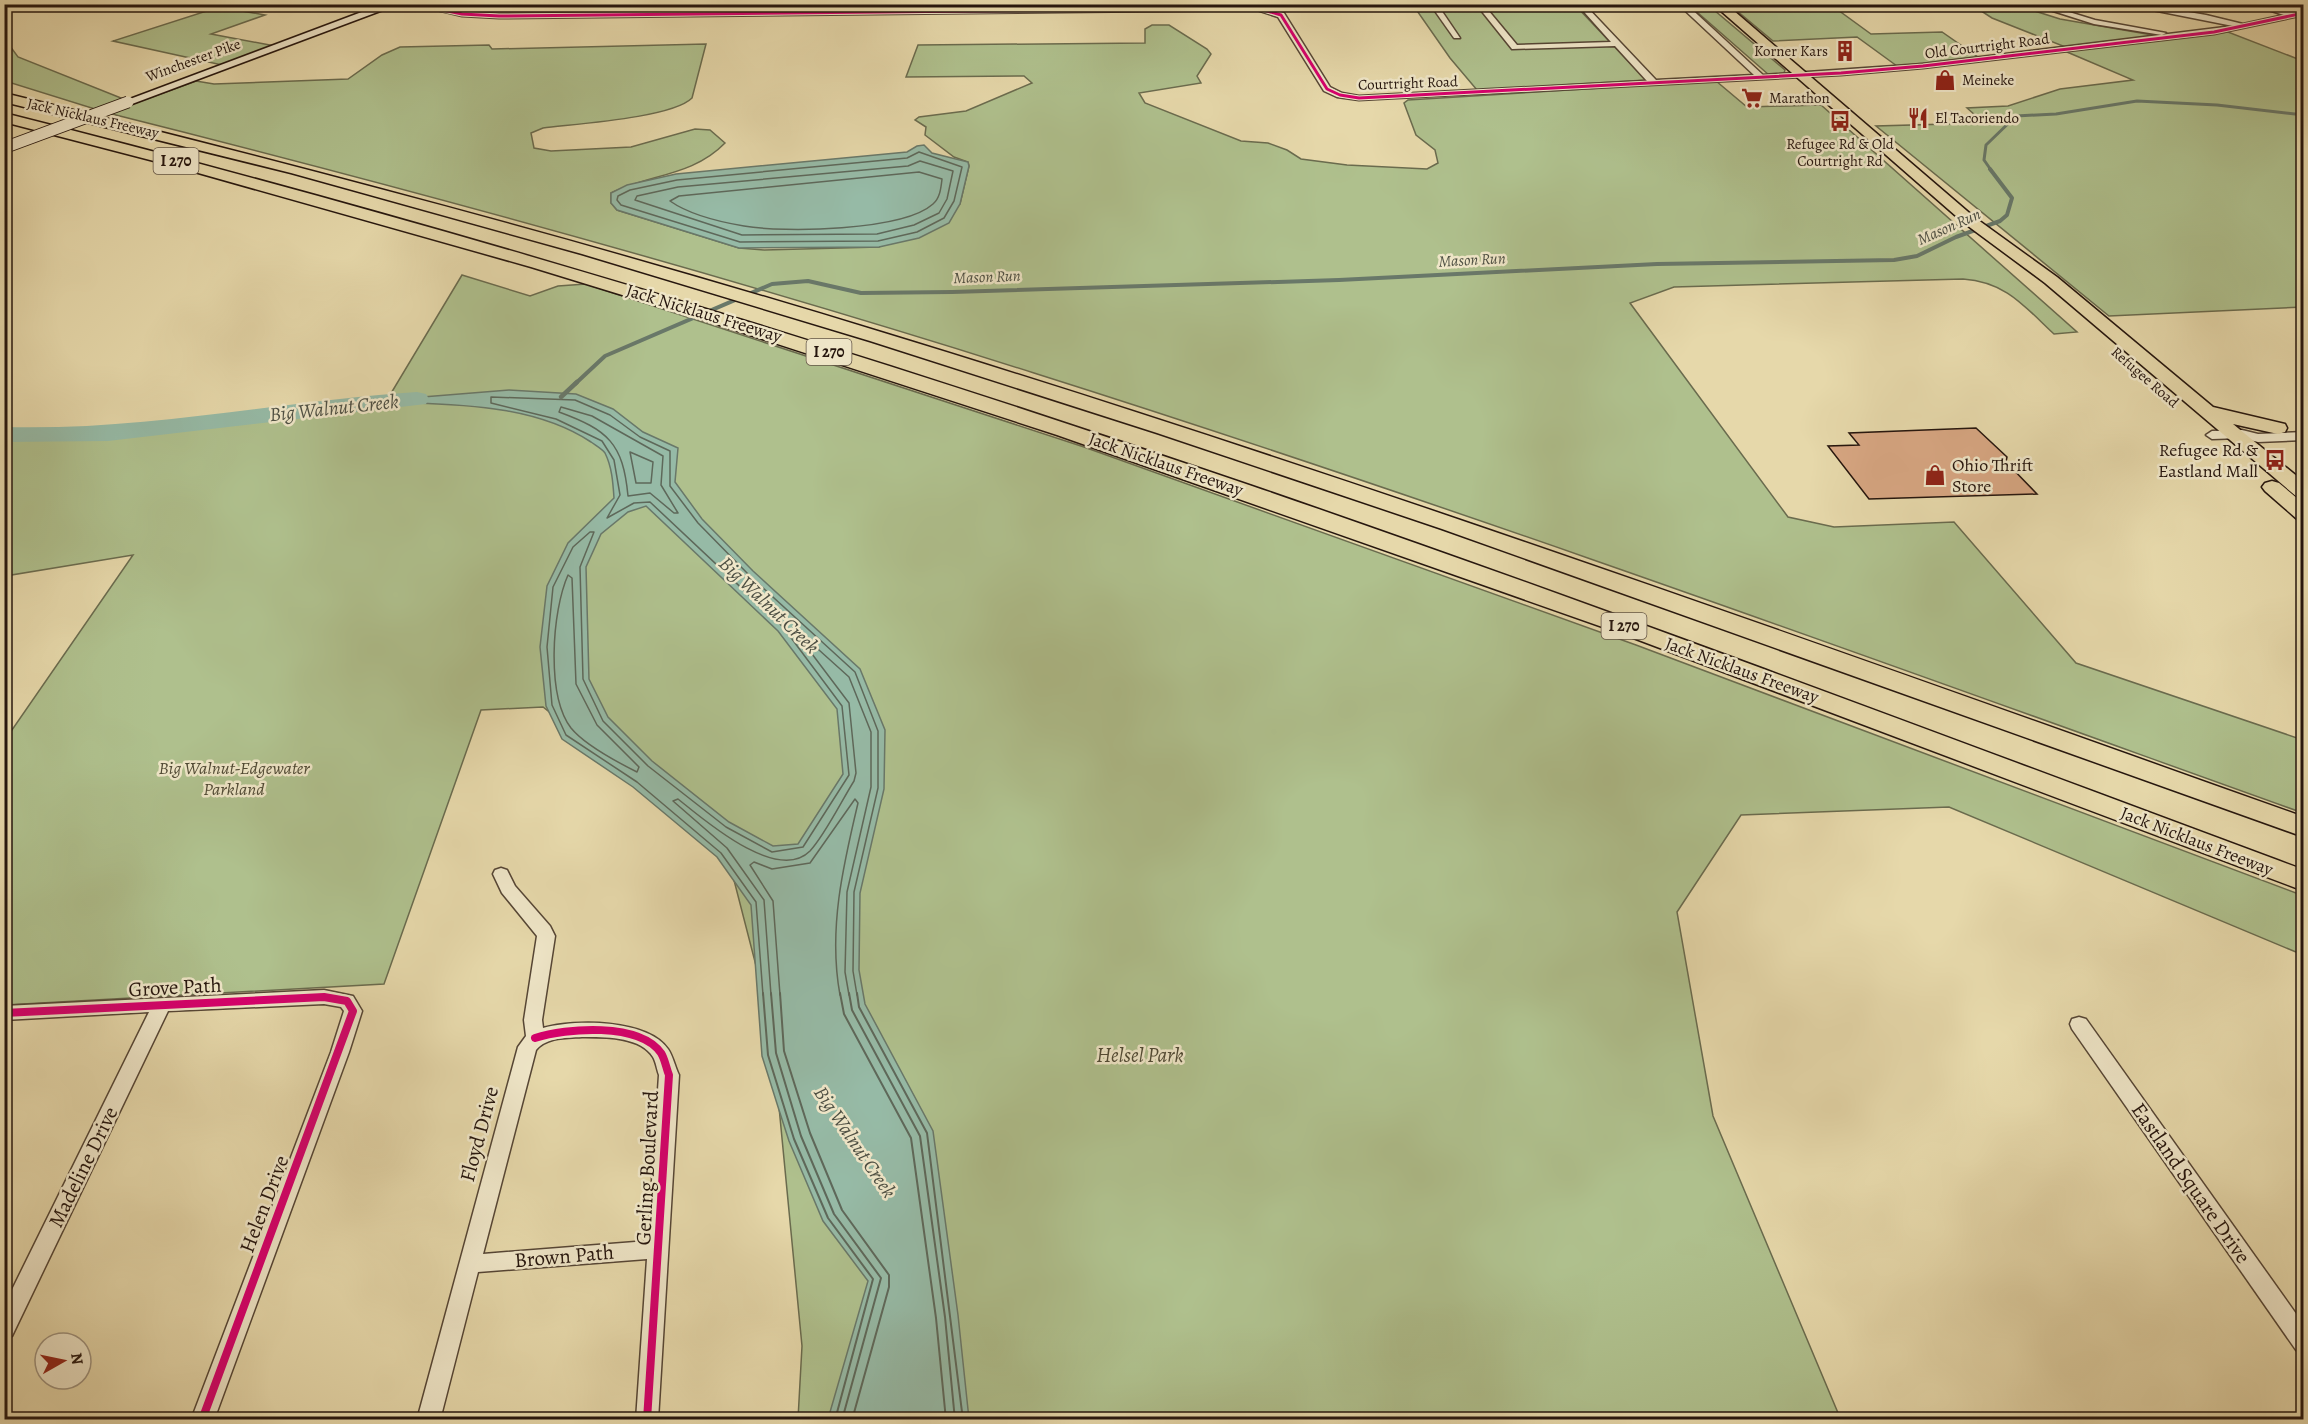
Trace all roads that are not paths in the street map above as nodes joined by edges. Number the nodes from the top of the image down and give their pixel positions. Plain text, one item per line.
1 (394, 4) edge
2 (415, 4) edge
3 (1433, 4) edge
4 (1479, 4) edge
5 (1580, 4) edge
6 (1681, 4) edge
7 (1718, 4) edge
8 (2034, 4) edge
9 (2125, 4) edge
10 (2253, 4) edge
11 (2304, 13) edge
12 (2293, 16) junction
13 (2245, 27) junction
14 (1457, 36) dead end
15 (2176, 36) junction
16 (1618, 44) junction
17 (1799, 75) junction
18 (1761, 77) junction
19 (1654, 82) junction
20 (4, 85) edge
21 (4, 97) edge
22 (81, 114) junction
23 (4, 117) edge
24 (6, 138) edge
25 (346, 206) junction
26 (1984, 231) junction
27 (2198, 404) junction
28 (2304, 426) edge
29 (2278, 428) junction
30 (2238, 434) junction
31 (2212, 435) junction
32 (2304, 436) edge
33 (2304, 493) edge
34 (2304, 515) edge
35 (2304, 828) edge
36 (501, 874) dead end
37 (2304, 881) edge
38 (347, 1001) joint
39 (162, 1004) junction
40 (4, 1013) edge
41 (2079, 1024) dead end
42 (535, 1038) junction
43 (658, 1249) junction
44 (469, 1264) junction
45 (4, 1329) edge
46 (2304, 1342) edge
47 (202, 1419) edge
48 (428, 1419) edge
49 (647, 1419) edge

1 - 24 main road, Winchester Pike, bridge
2 - 19 street, Courtright Road
3 - 14 street
4 - 16 street
5 - 16 street
6 - 18 street
7 - 17 main road, Refugee Road
8 - 15 street
9 - 13 street
10 - 12 street
11 - 12 street, Old Courtright Road
12 - 13 street, Old Courtright Road
13 - 15 street, Old Courtright Road
15 - 17 street, Old Courtright Road
16 - 19 street
17 - 18 street, Courtright Road
17 - 26 main road, Refugee Road
18 - 19 street, Courtright Road
20 - 22 highway
21 - 22 highway, Jack Nicklaus Freeway / I 270
22 - 35 highway, Jack Nicklaus Freeway / I 270
23 - 25 highway, Jack Nicklaus Freeway / I 270
24 - 25 highway
25 - 37 highway, Jack Nicklaus Freeway / I 270
26 - 27 main road, Refugee Road
26 - 31 main road, Refugee Road
27 - 29 main road
27 - 30 main road, Refugee Road
28 - 29 street
29 - 30 street
30 - 31 street
30 - 32 street
30 - 33 main road, Refugee Road
31 - 34 main road, Refugee Road
36 - 42 street, Floyd Drive
38 - 39 street, Grove Path
38 - 47 street, Helen Drive
39 - 40 street, Grove Path
39 - 45 street, Madeline Drive
41 - 46 street, Eastland Square Drive
42 - 43 street, Gerling Boulevard
42 - 44 street, Floyd Drive
43 - 44 street, Brown Path
43 - 49 street, Gerling Boulevard
44 - 48 street, Floyd Drive

